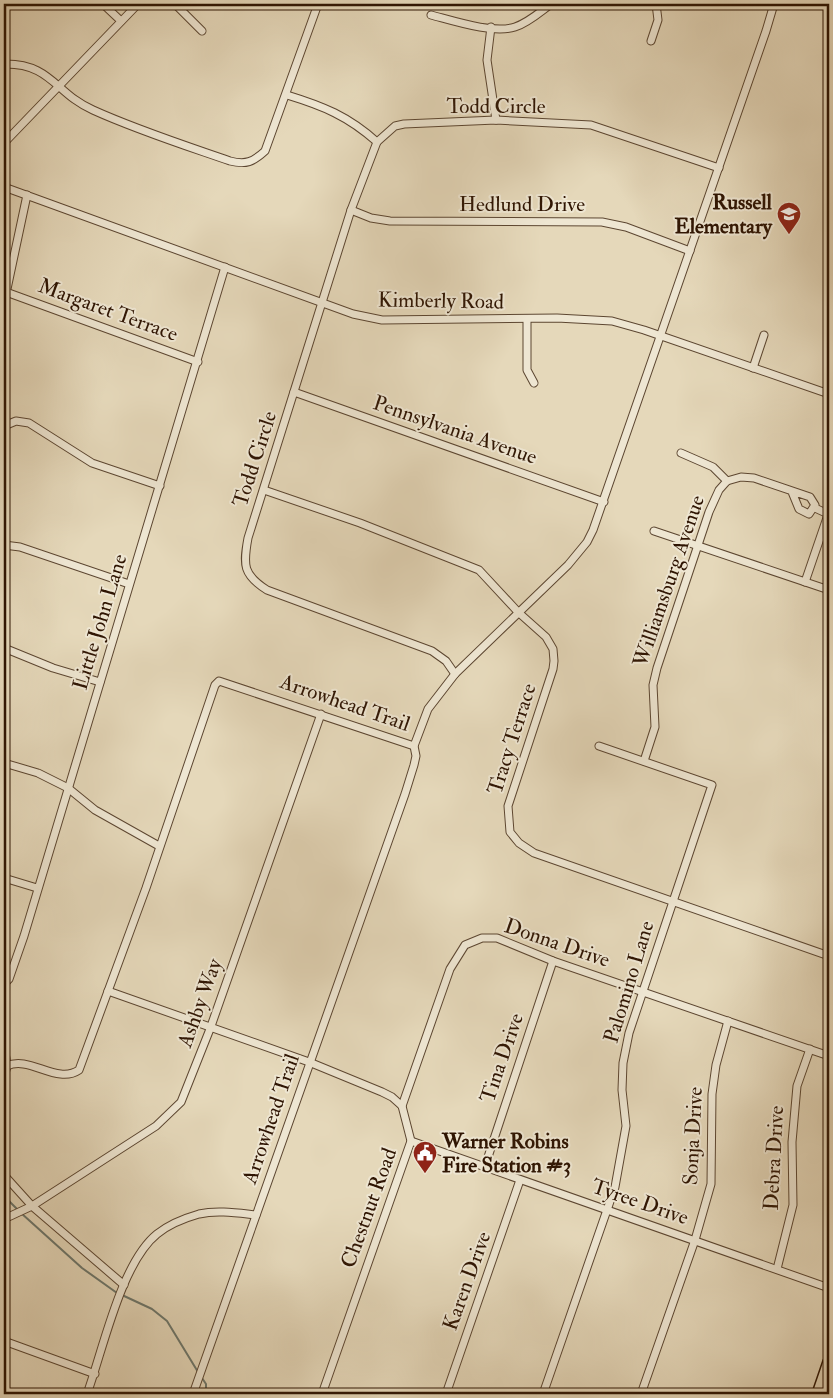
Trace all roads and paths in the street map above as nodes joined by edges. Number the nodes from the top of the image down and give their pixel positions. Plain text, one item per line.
1 (103, 4) edge
2 (138, 4) edge
3 (175, 4) edge
4 (318, 4) edge
5 (551, 4) edge
6 (656, 4) edge
7 (774, 4) edge
8 (431, 15) dead end
9 (121, 21) junction
10 (491, 28) junction
11 (202, 31) dead end
12 (651, 41) dead end
13 (4, 64) edge
14 (58, 86) junction
15 (287, 95) junction
16 (496, 120) junction
17 (376, 142) junction
18 (4, 143) edge
19 (719, 168) junction
20 (4, 187) edge
21 (27, 195) junction
22 (351, 210) junction
23 (690, 251) junction
24 (225, 267) junction
25 (6, 292) junction
26 (322, 301) junction
27 (4, 303) edge
28 (527, 320) junction
29 (764, 335) dead end
30 (660, 336) junction
31 (198, 362) junction
32 (753, 368) junction
33 (534, 383) dead end
34 (294, 392) junction
35 (829, 394) edge
36 (4, 426) edge
37 (681, 453) dead end
38 (727, 481) junction
39 (160, 486) junction
40 (264, 490) junction
41 (792, 492) junction
42 (604, 502) junction
43 (814, 508) junction
44 (829, 513) edge
45 (654, 530) dead end
46 (4, 545) edge
47 (698, 546) junction
48 (805, 582) junction
49 (129, 584) junction
50 (829, 590) edge
51 (518, 612) junction
52 (4, 648) edge
53 (455, 674) junction
54 (100, 682) junction
55 (321, 714) junction
56 (414, 746) junction
57 (599, 746) dead end
58 (644, 761) junction
59 (4, 763) edge
60 (68, 788) junction
61 (159, 846) junction
62 (4, 878) edge
63 (37, 888) junction
64 (673, 903) junction
65 (829, 956) edge
66 (553, 961) junction
67 (4, 984) edge
68 (642, 990) junction
69 (108, 991) junction
70 (728, 1021) junction
71 (210, 1029) junction
72 (4, 1045) edge
73 (810, 1049) junction
74 (829, 1056) edge
75 (309, 1062) junction
76 (7, 1066) junction
77 (4, 1077) edge
78 (402, 1106) junction
79 (411, 1142) junction
80 (484, 1166) junction
81 (4, 1175) edge
82 (520, 1180) junction
83 (32, 1206) junction
84 (608, 1209) junction
85 (256, 1214) junction
86 (4, 1219) edge
87 (695, 1240) junction
88 (777, 1269) junction
89 (124, 1285) junction
90 (829, 1288) edge
91 (4, 1341) edge
92 (829, 1362) edge
93 (95, 1374) junction
94 (87, 1394) edge
95 (193, 1394) edge
96 (322, 1394) edge
97 (446, 1394) edge
98 (543, 1394) edge
99 (640, 1394) edge
100 (818, 1394) edge

1 - 9 street
2 - 9 street
3 - 11 street
4 - 15 street
5 - 10 street
6 - 12 street
7 - 19 street
8 - 10 street
9 - 14 street
10 - 16 street
13 - 14 street
14 - 15 street
14 - 18 street
15 - 17 street
16 - 17 street, Todd Circle
16 - 19 street, Todd Circle
17 - 22 street, Todd Circle
19 - 23 street
20 - 21 street, Kimberly Road
21 - 24 street, Kimberly Road
21 - 25 street
22 - 23 street, Hedlund Drive
22 - 26 street, Todd Circle
23 - 30 street
24 - 26 street, Kimberly Road
24 - 31 street, Little John Lane
25 - 27 street
25 - 31 street, Margaret Terrace
26 - 28 street, Kimberly Road
26 - 34 street, Todd Circle
28 - 30 street, Kimberly Road
28 - 33 street
29 - 32 street
30 - 32 street, Kimberly Road
30 - 42 street
31 - 39 street, Little John Lane
32 - 35 street, Kimberly Road
34 - 40 street, Todd Circle
34 - 42 street, Pennsylvania Avenue
36 - 39 street
37 - 38 street
38 - 41 street, Williamsburg Avenue
38 - 47 street, Williamsburg Avenue
39 - 49 street, Little John Lane
40 - 51 street, Tracy Terrace
40 - 53 street, Todd Circle
41 - 43 street, Williamsburg Avenue
41 - 43 street, Williamsburg Avenue
42 - 51 street
43 - 44 street, Williamsburg Avenue
44 - 48 street
45 - 47 street
46 - 49 street
47 - 48 street
47 - 58 street, Williamsburg Avenue
48 - 50 street
49 - 54 street, Little John Lane
51 - 53 street
51 - 64 street, Tracy Terrace
52 - 54 street
53 - 56 street
54 - 60 street, Little John Lane
55 - 56 street, Arrowhead Trail
55 - 61 street, Arrowhead Trail
55 - 71 street, Ashby Way
56 - 75 street, Arrowhead Trail
57 - 58 street
58 - 64 street, Palomino Lane
59 - 60 street
60 - 61 street
60 - 63 street, Little John Lane
61 - 69 street, Arrowhead Trail
62 - 63 street
63 - 67 street, Little John Lane
64 - 65 street, Tracy Terrace
64 - 68 street, Palomino Lane
66 - 68 street, Donna Drive
66 - 78 street, Donna Drive
66 - 80 street, Tina Drive
68 - 70 street, Donna Drive
68 - 84 street, Palomino Lane
69 - 71 street
69 - 76 street, Arrowhead Trail
70 - 73 street, Donna Drive
70 - 87 street, Sonja Drive
71 - 75 street
71 - 83 street, Ashby Way
72 - 76 street
73 - 74 street, Donna Drive
73 - 88 street, Debra Drive
75 - 78 street
75 - 85 street, Arrowhead Trail
76 - 77 street
78 - 79 street, Chestnut Road
79 - 80 street, Tyree Drive
79 - 96 street, Chestnut Road
80 - 82 street, Tyree Drive
81 - 83 street
82 - 84 street, Tyree Drive
82 - 97 street, Karen Drive
83 - 86 street, Ashby Way
83 - 89 street
84 - 87 street, Tyree Drive
84 - 98 street, Palomino Lane
85 - 89 street
85 - 95 street, Arrowhead Trail
87 - 88 street, Tyree Drive
87 - 99 street, Sonja Drive
88 - 90 street, Tyree Drive
89 - 93 street
91 - 93 street
92 - 100 main road
93 - 94 street

